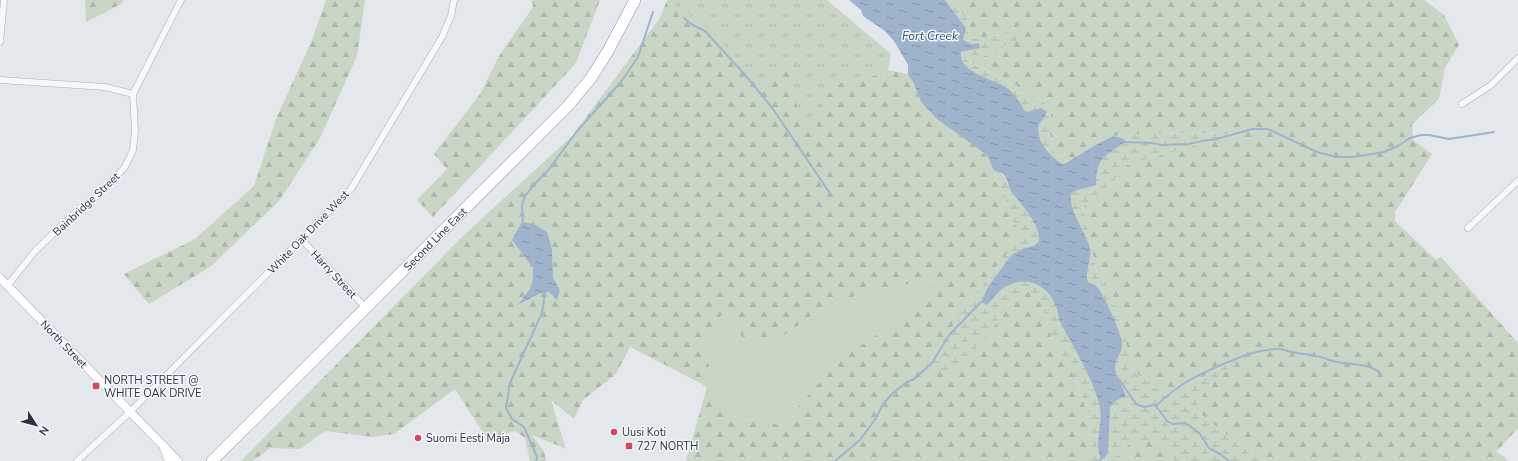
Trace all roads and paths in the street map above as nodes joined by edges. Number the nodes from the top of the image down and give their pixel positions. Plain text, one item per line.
1 (4, 0) edge
2 (181, 0) edge
3 (454, 0) edge
4 (635, 0) edge
5 (0, 42) edge
6 (1518, 58) edge
7 (0, 80) edge
8 (134, 94) junction
9 (1462, 104) dead end
10 (1518, 181) edge
11 (1468, 228) dead end
12 (302, 240) junction
13 (0, 278) edge
14 (7, 286) junction
15 (366, 308) junction
16 (130, 412) junction
17 (164, 446) junction
18 (78, 461) edge
19 (169, 461) edge
20 (178, 461) edge
21 (212, 461) edge

1 - 5 street
2 - 8 street, Bainbridge Street
3 - 12 street, White Oak Drive West
4 - 15 highway, Second Line East
6 - 9 street
7 - 8 street
8 - 14 street, Bainbridge Street
10 - 11 street
12 - 15 street, Harry Street
12 - 16 street, White Oak Drive West
13 - 14 main road, North Street
14 - 16 main road, North Street
15 - 21 highway, Second Line East
16 - 17 main road, North Street
16 - 18 street, White Oak Drive West
17 - 19 main road
17 - 20 main road, North Street

